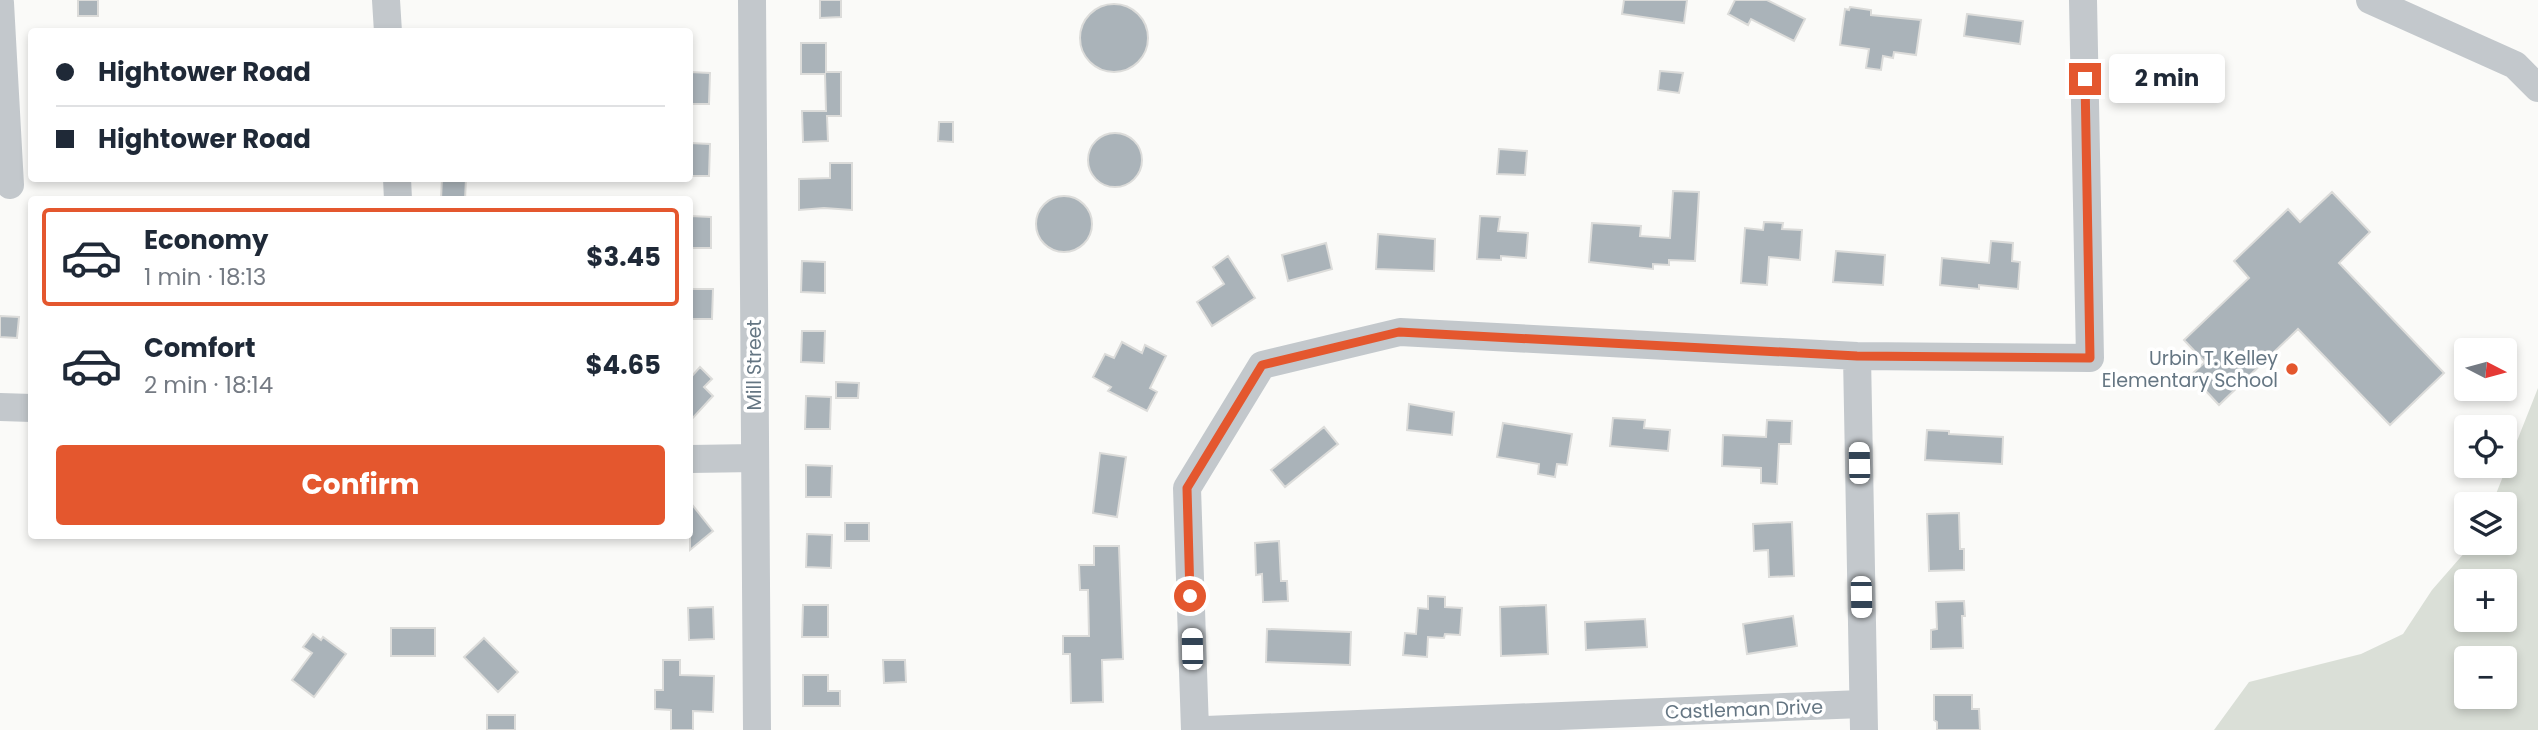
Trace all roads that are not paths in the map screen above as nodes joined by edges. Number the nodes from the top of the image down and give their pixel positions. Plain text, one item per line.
1 (386, 0) edge
2 (752, 0) edge
3 (2083, 0) edge
4 (2370, 0) edge
5 (0, 3) edge
6 (388, 28) edge
7 (2538, 88) edge
8 (10, 185) dead end
9 (1857, 356) junction
10 (0, 407) edge
11 (28, 408) edge
12 (693, 458) edge
13 (755, 458) junction
14 (1863, 717) edge
15 (757, 730) edge
16 (1195, 730) edge
17 (1206, 730) edge

1 - 6 street
2 - 13 street, Mill Street
3 - 9 street
4 - 7 street
5 - 8 street
9 - 14 street
9 - 16 street
10 - 11 street
12 - 13 street
13 - 15 street, Mill Street
14 - 17 street, Castleman Drive

